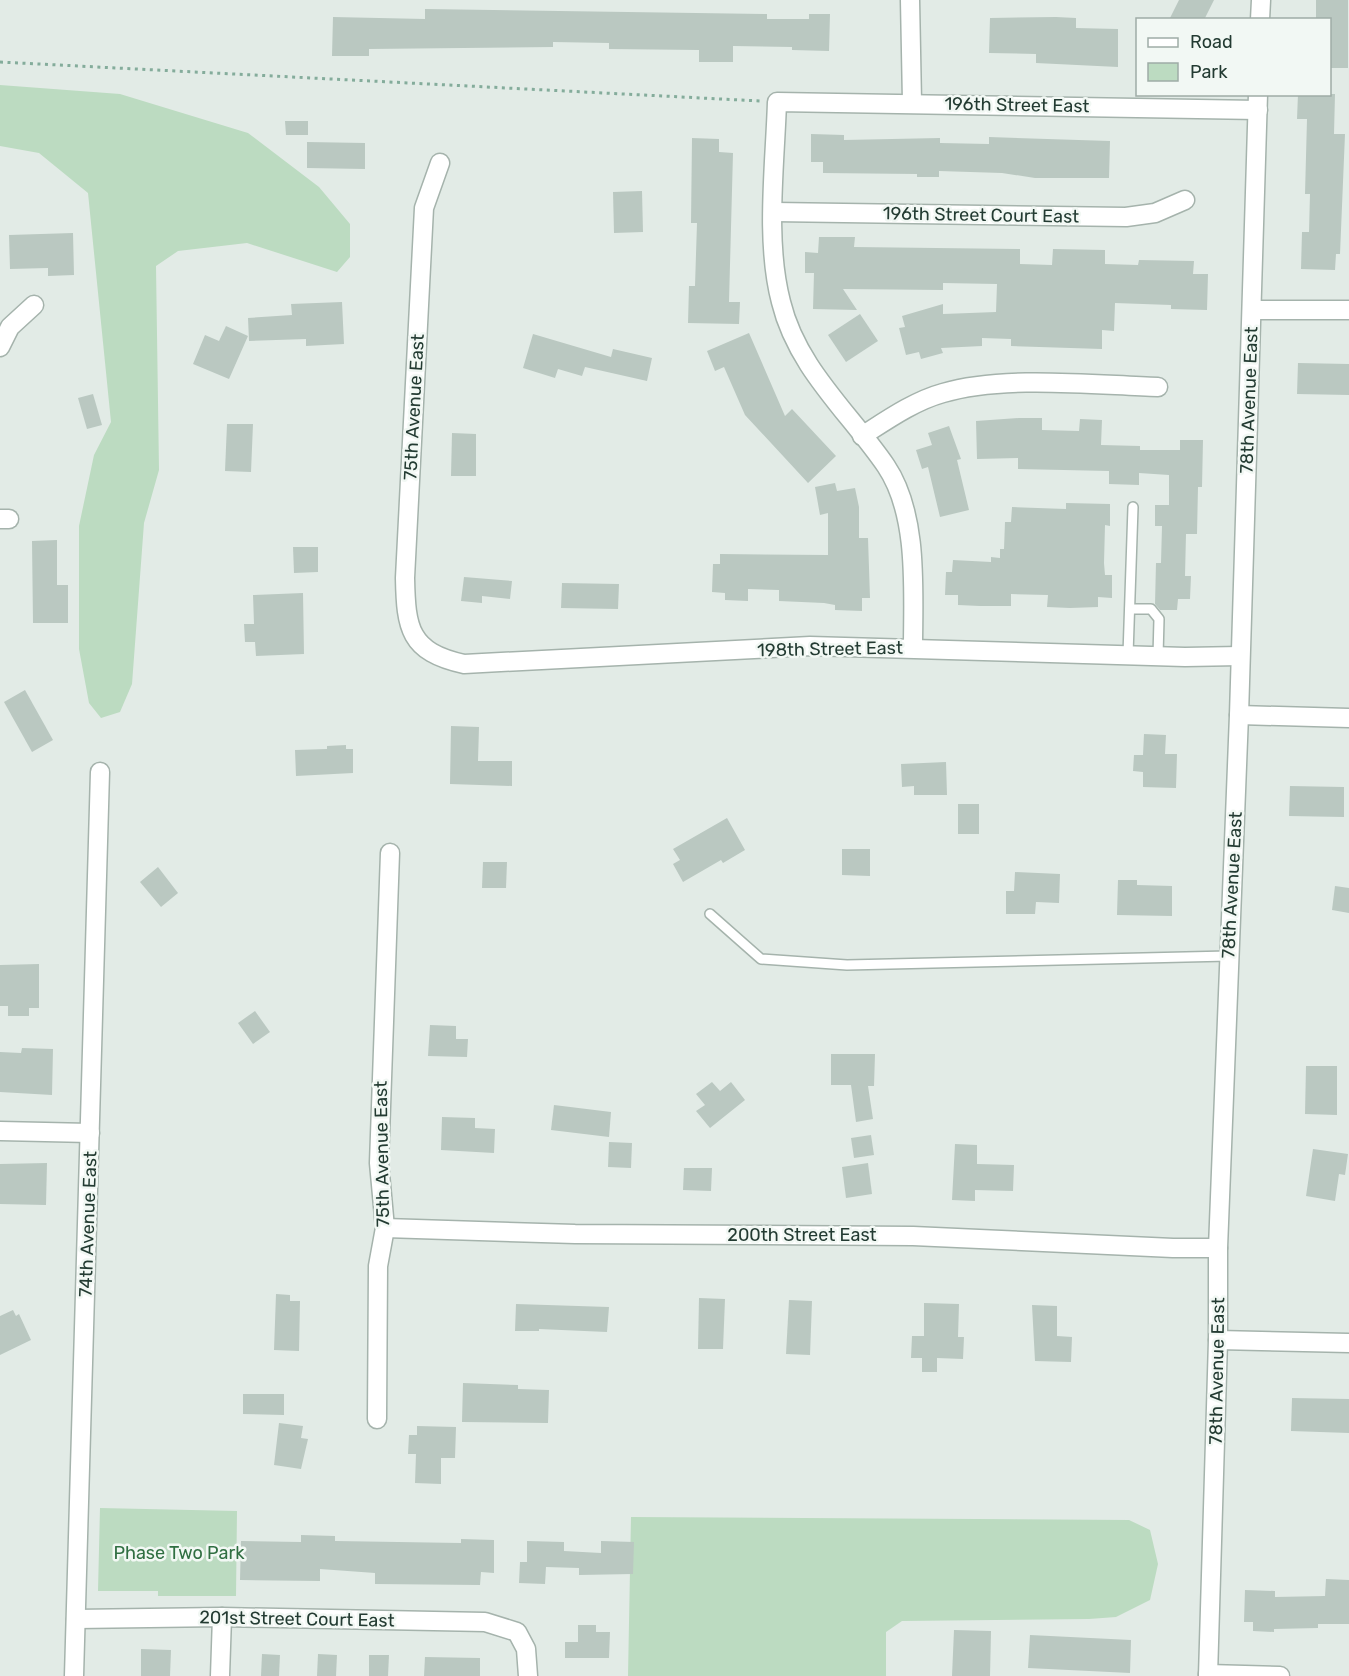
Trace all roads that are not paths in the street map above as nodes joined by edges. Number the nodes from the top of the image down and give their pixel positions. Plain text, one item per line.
1 (910, 0) edge
2 (1261, 0) edge
3 (1260, 18) edge
4 (912, 102) junction
5 (1258, 102) edge
6 (440, 163) dead end
7 (1185, 200) dead end
8 (774, 212) junction
9 (34, 306) dead end
10 (1252, 310) junction
11 (1349, 310) edge
12 (0, 346) edge
13 (1158, 387) dead end
14 (862, 436) junction
15 (1133, 507) dead end
16 (1130, 609) junction
17 (913, 648) junction
18 (425, 649) joint
19 (1128, 655) junction
20 (1158, 656) junction
21 (1240, 656) junction
22 (1239, 715) junction
23 (1349, 718) edge
24 (100, 772) dead end
25 (390, 853) dead end
26 (710, 914) dead end
27 (1228, 956) junction
28 (0, 1131) edge
29 (90, 1133) junction
30 (385, 1228) junction
31 (1218, 1248) junction
32 (1218, 1340) junction
33 (1349, 1343) edge
34 (377, 1419) dead end
35 (222, 1617) junction
36 (76, 1619) junction
37 (1208, 1675) edge
38 (74, 1676) edge
39 (220, 1676) edge
40 (528, 1676) edge
41 (1280, 1676) edge

1 - 4 street
2 - 3 street
4 - 5 street, 196th Street East
4 - 8 street, 196th Street East
5 - 10 street, 78th Avenue East
6 - 18 street, 75th Avenue East
7 - 8 street, 196th Street Court East
8 - 14 street
9 - 12 street
10 - 11 street
10 - 21 street, 78th Avenue East
13 - 14 street
14 - 17 street
15 - 16 lane
16 - 19 lane
16 - 20 lane
17 - 18 street, 198th Street East
17 - 19 street, 198th Street East
19 - 20 street, 198th Street East
20 - 21 street, 198th Street East
21 - 22 street, 78th Avenue East
22 - 23 street
22 - 27 street, 78th Avenue East
24 - 29 street, 74th Avenue East
25 - 30 street, 75th Avenue East
26 - 27 lane
27 - 31 street, 78th Avenue East
28 - 29 street
29 - 36 street, 74th Avenue East
30 - 31 street, 200th Street East
30 - 34 street, 75th Avenue East
31 - 32 street, 78th Avenue East
32 - 33 street
32 - 37 street, 78th Avenue East
35 - 36 street, 201st Street Court East
35 - 39 street
35 - 40 street, 201st Street Court East
36 - 38 street, 74th Avenue East
37 - 41 street

